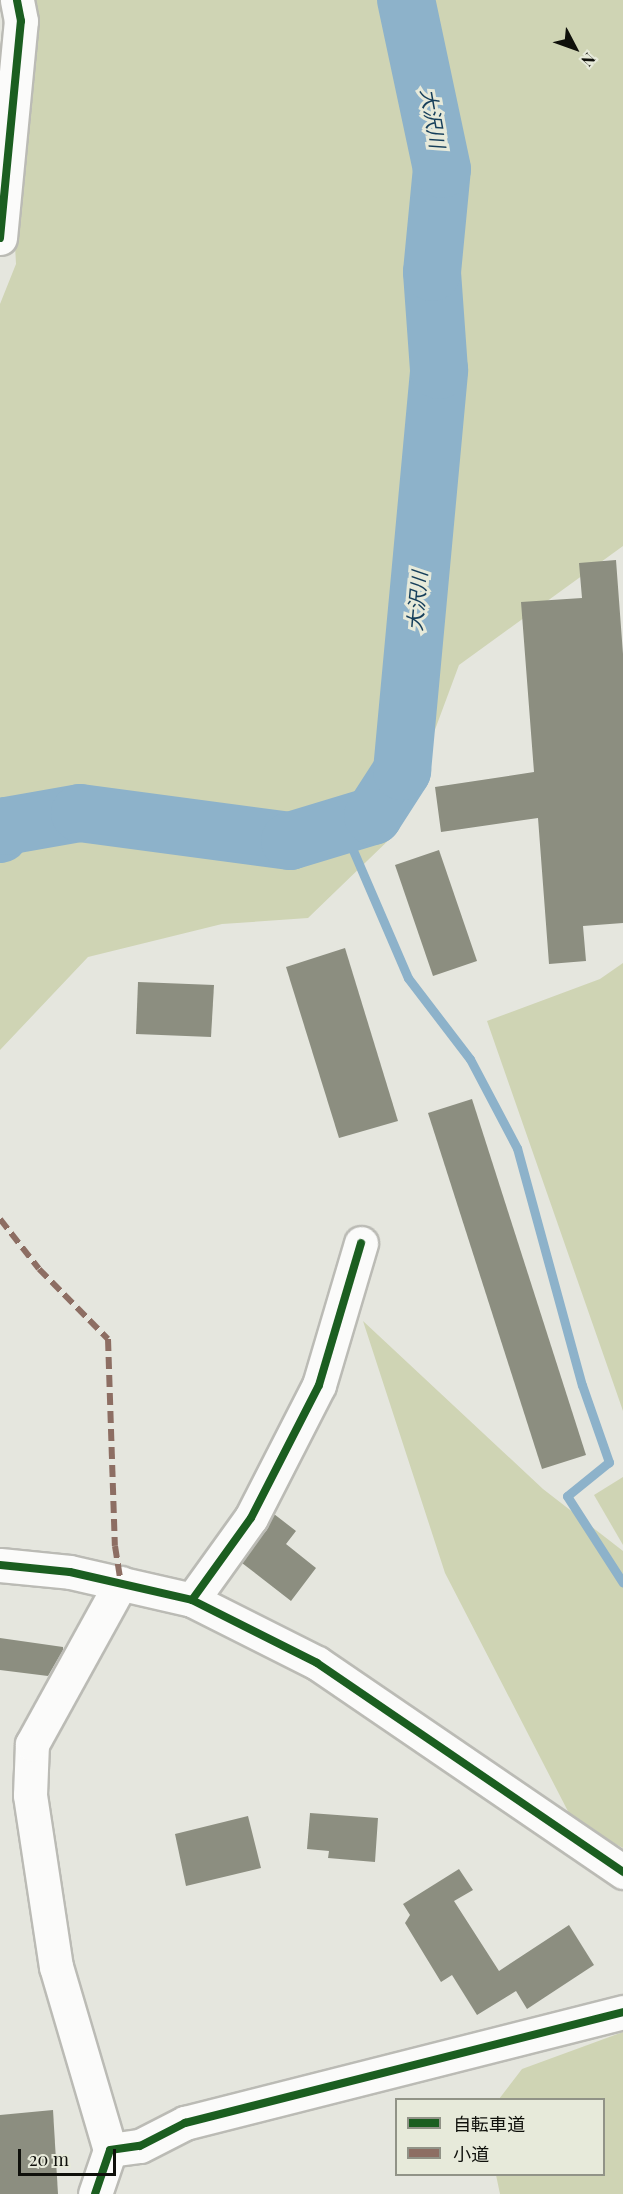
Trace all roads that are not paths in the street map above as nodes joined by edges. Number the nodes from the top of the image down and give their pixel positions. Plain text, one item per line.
1 (16, 0) edge
2 (0, 238) edge
3 (361, 1243) dead end
4 (0, 1565) edge
5 (121, 1583) junction
6 (192, 1600) junction
7 (623, 1872) edge
8 (623, 2012) edge
9 (110, 2150) junction
10 (95, 2194) edge

1 - 2 street
3 - 6 street
4 - 5 street
5 - 6 street
5 - 9 street
6 - 7 street
8 - 9 street
9 - 10 street

